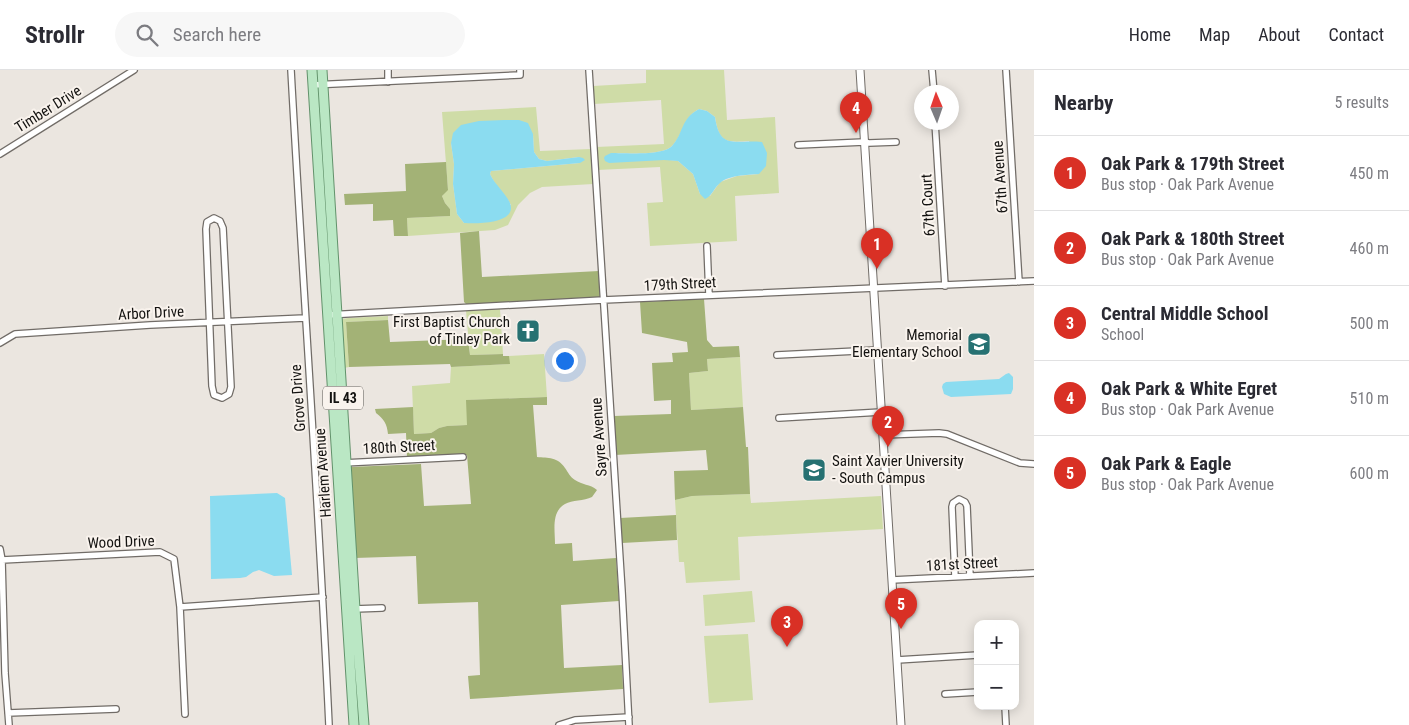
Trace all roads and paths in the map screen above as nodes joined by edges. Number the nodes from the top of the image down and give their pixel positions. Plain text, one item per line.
1 (134, 70) edge
2 (291, 70) edge
3 (312, 70) edge
4 (322, 70) edge
5 (388, 70) edge
6 (456, 70) edge
7 (589, 70) edge
8 (860, 70) edge
9 (932, 70) edge
10 (1006, 70) edge
11 (520, 72) edge
12 (456, 78) junction
13 (388, 82) junction
14 (323, 85) junction
15 (933, 85) edge
16 (312, 86) junction
17 (936, 130) edge
18 (864, 142) junction
19 (896, 142) dead end
20 (798, 145) dead end
21 (0, 154) edge
22 (328, 171) junction
23 (318, 172) junction
24 (707, 246) dead end
25 (1034, 281) edge
26 (1019, 282) junction
27 (945, 286) junction
28 (874, 288) junction
29 (710, 296) junction
30 (603, 300) junction
31 (327, 314) junction
32 (337, 314) junction
33 (305, 318) junction
34 (228, 322) junction
35 (210, 323) junction
36 (0, 343) edge
37 (878, 350) junction
38 (777, 355) dead end
39 (881, 412) junction
40 (779, 418) dead end
41 (883, 435) junction
42 (463, 457) dead end
43 (347, 463) junction
44 (336, 464) junction
45 (1034, 464) edge
46 (0, 549) edge
47 (2, 560) junction
48 (1034, 573) edge
49 (970, 576) junction
50 (955, 577) junction
51 (892, 580) junction
52 (323, 597) junction
53 (180, 607) junction
54 (382, 608) dead end
55 (351, 609) junction
56 (2, 636) edge
57 (974, 655) edge
58 (897, 660) junction
59 (974, 692) edge
60 (945, 694) dead end
61 (116, 708) dead end
62 (1005, 710) edge
63 (8, 713) junction
64 (185, 714) dead end
65 (629, 716) junction
66 (9, 725) edge
67 (330, 725) edge
68 (354, 725) edge
69 (364, 725) edge
70 (560, 725) edge
71 (629, 725) edge
72 (901, 725) edge
73 (1006, 725) edge

1 - 21 street, Timber Drive
2 - 33 street, Grove Drive
3 - 16 main road, Harlem Avenue / IL 43
4 - 14 main road, Harlem Avenue / IL 43
5 - 13 street
6 - 12 street
7 - 30 street, Sayre Avenue
8 - 18 street
9 - 15 street
10 - 26 street, 67th Avenue
11 - 12 street
12 - 13 street
13 - 14 street
14 - 16 street
14 - 22 main road, Harlem Avenue / IL 43
16 - 23 main road, Harlem Avenue / IL 43
17 - 27 street, 67th Court
18 - 19 street
18 - 20 street
18 - 28 street
22 - 23 main road
22 - 32 main road, Harlem Avenue / IL 43
23 - 31 main road, Harlem Avenue / IL 43
24 - 29 street
25 - 26 street, 179th Street
26 - 27 street, 179th Street
27 - 28 street, 179th Street
28 - 29 street, 179th Street
28 - 37 street
29 - 30 street, 179th Street
30 - 32 street, 179th Street
30 - 65 street, Sayre Avenue
31 - 32 street, 179th Street
31 - 44 main road, Harlem Avenue / IL 43
32 - 43 main road, Harlem Avenue / IL 43
33 - 34 street, Arbor Drive
33 - 52 street, Grove Drive
34 - 35 street, Arbor Drive
34 - 35 street
34 - 35 street
35 - 36 street, Arbor Drive
37 - 38 street
37 - 39 street
39 - 40 street
39 - 41 street
41 - 45 street
41 - 51 street
42 - 43 street, 180th Street
43 - 44 street, 180th Street
43 - 55 main road, Harlem Avenue / IL 43
44 - 55 main road, Harlem Avenue / IL 43
46 - 47 street
47 - 53 street, Wood Drive
47 - 56 street
48 - 49 street, 181st Street
49 - 50 street, 181st Street
49 - 50 street
50 - 51 street, 181st Street
51 - 58 street
52 - 53 street
52 - 67 street, Grove Drive
53 - 64 street, Wood Drive
54 - 55 street
55 - 68 main road, Harlem Avenue / IL 43
55 - 69 main road, Harlem Avenue / IL 43
56 - 63 street
57 - 58 street
58 - 72 street
59 - 60 street
61 - 63 street
62 - 73 street
63 - 66 street
65 - 70 street
65 - 71 street, Sayre Avenue

